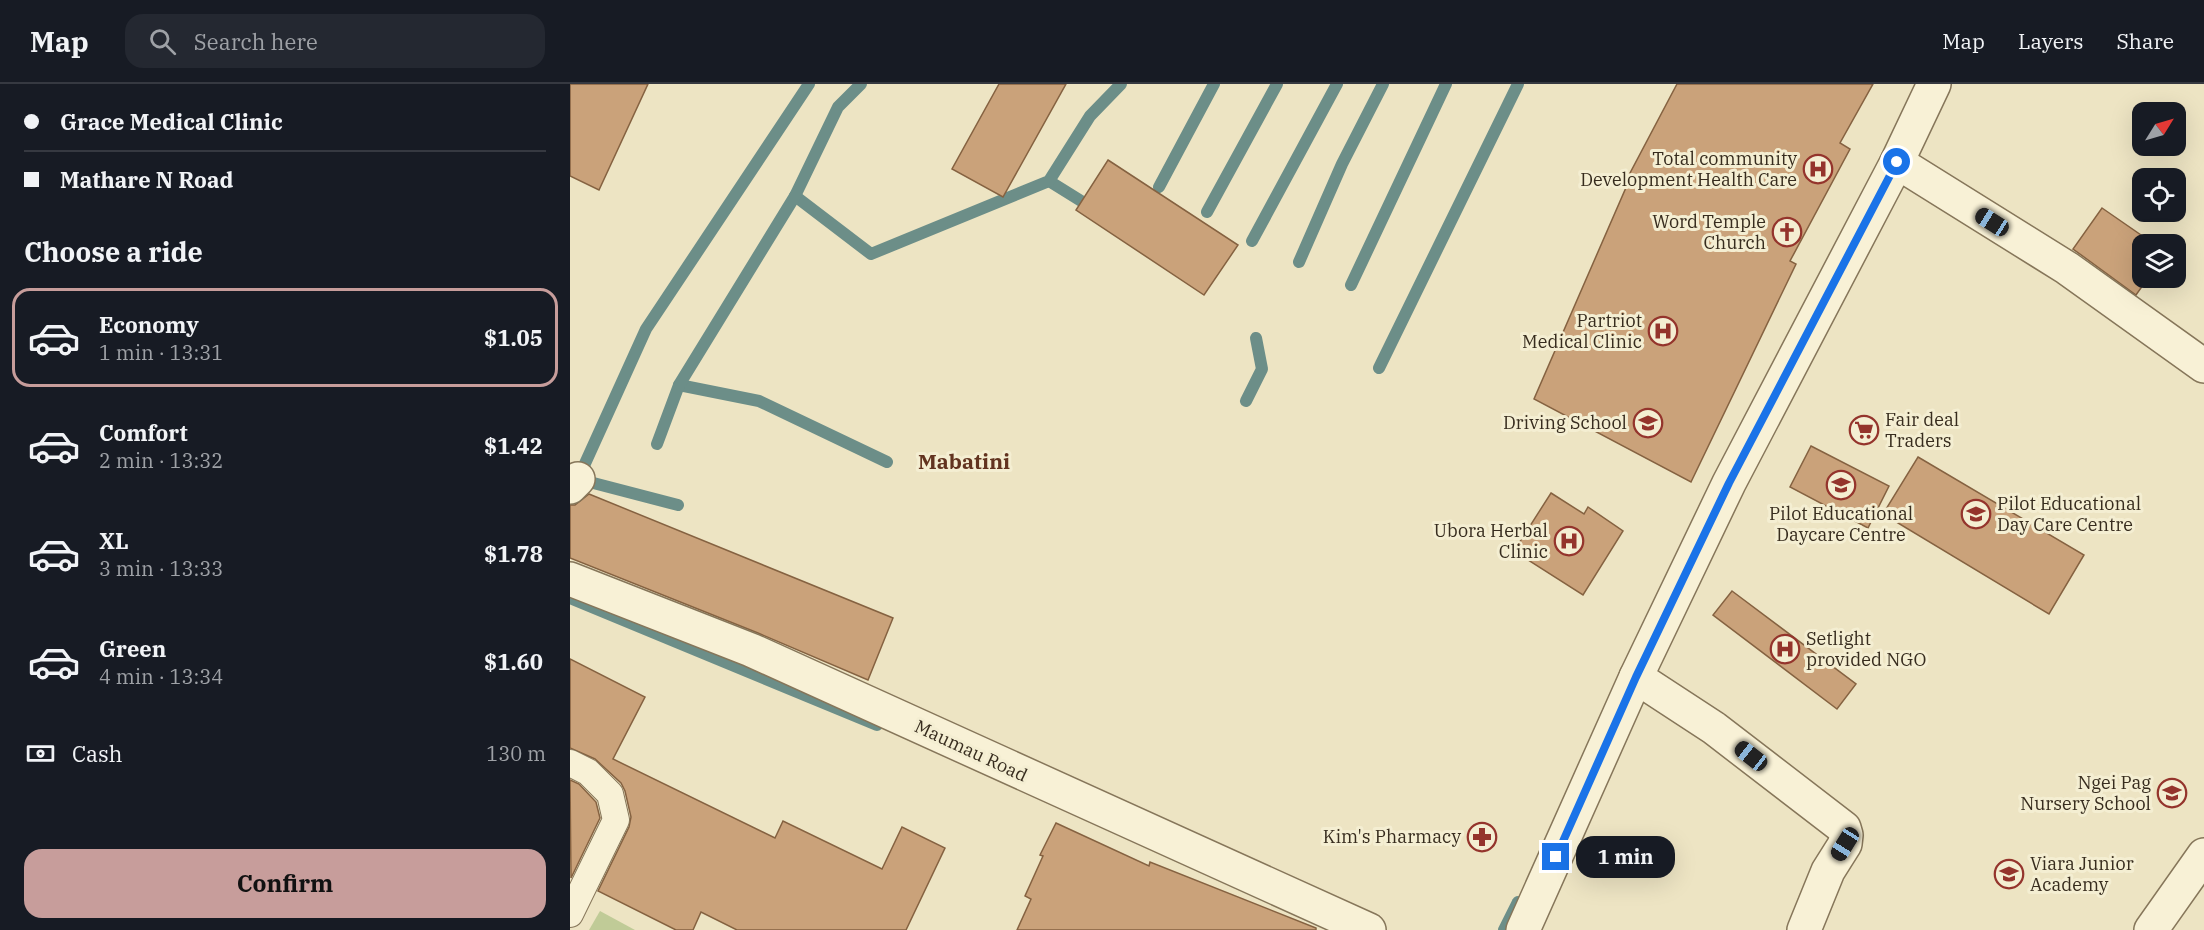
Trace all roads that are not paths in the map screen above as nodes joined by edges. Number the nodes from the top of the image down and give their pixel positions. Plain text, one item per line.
1 (1934, 84) edge
2 (1907, 169) junction
3 (2204, 366) edge
4 (570, 579) edge
5 (1636, 677) junction
6 (570, 763) edge
7 (2204, 855) edge
8 (570, 914) edge
9 (1369, 930) edge
10 (1523, 930) edge
11 (1804, 930) edge
12 (2151, 930) edge

1 - 2 street
2 - 3 street
2 - 5 street
4 - 9 street, Maumau Road
5 - 10 street
5 - 11 street
6 - 8 lane
7 - 12 street

